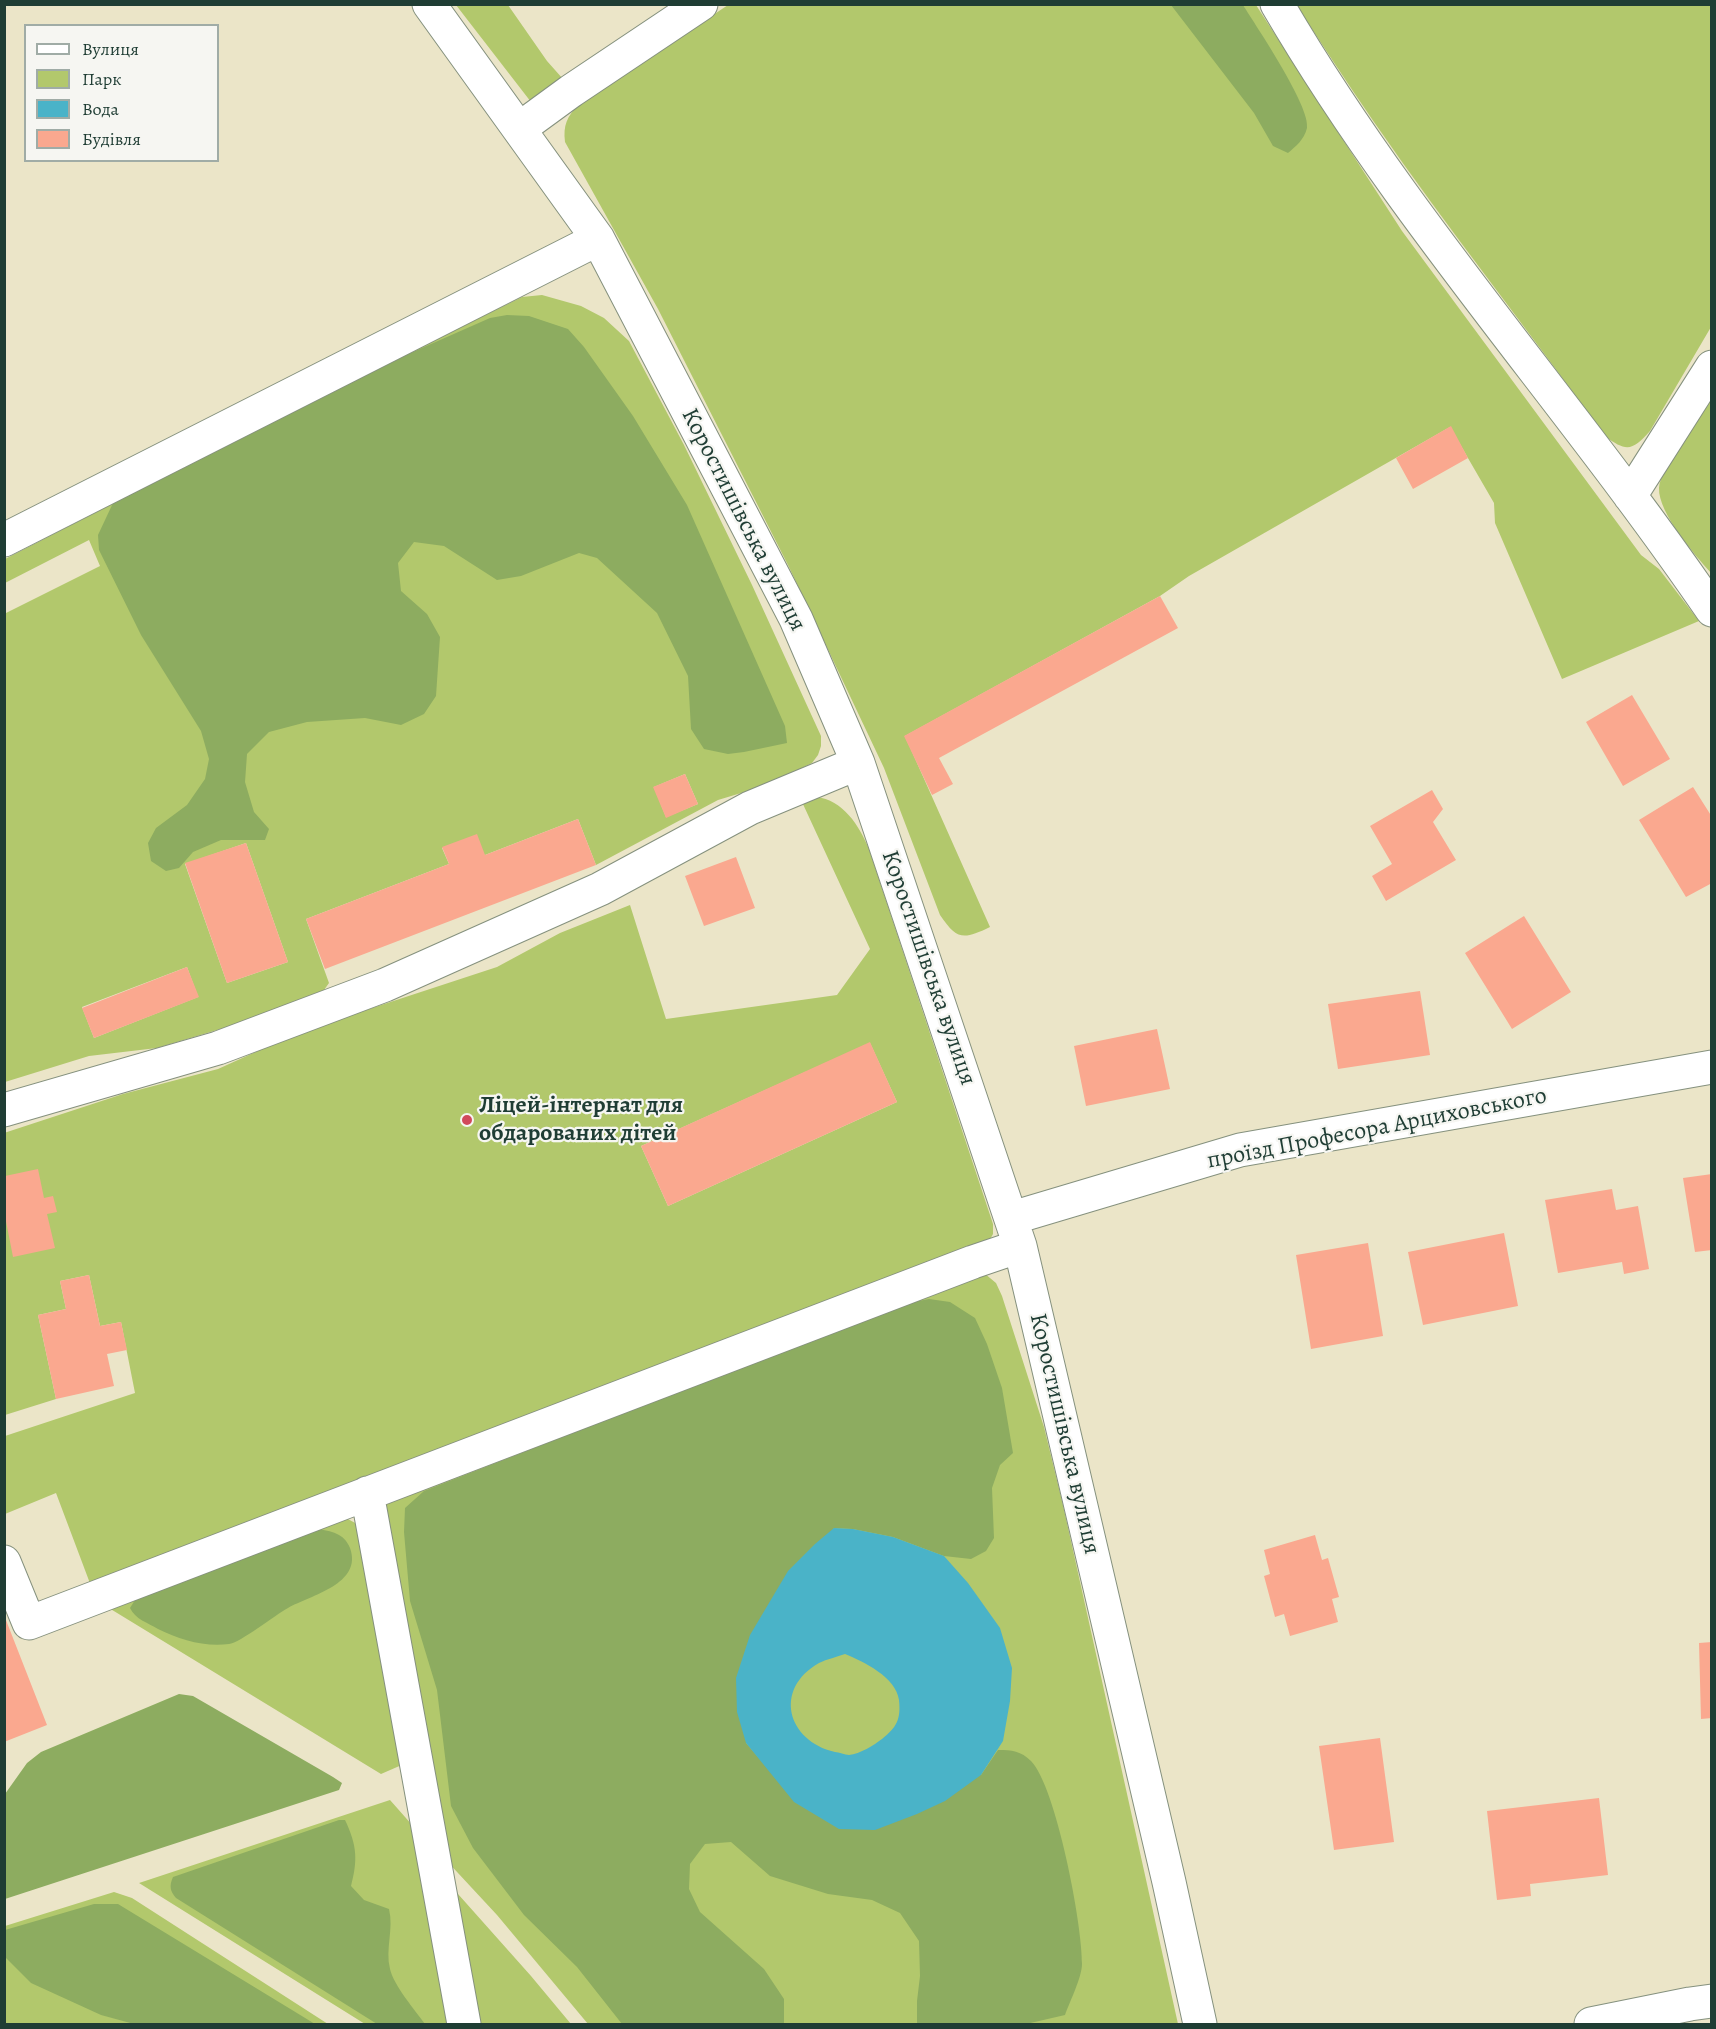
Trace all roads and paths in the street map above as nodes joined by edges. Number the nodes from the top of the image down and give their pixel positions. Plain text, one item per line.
1 (429, 4) edge
2 (701, 4) edge
3 (1277, 4) edge
4 (519, 129) junction
5 (598, 239) junction
6 (1712, 368) edge
7 (1630, 496) junction
8 (4, 540) edge
9 (1712, 610) edge
10 (858, 763) junction
11 (1712, 1067) edge
12 (4, 1110) edge
13 (1016, 1232) junction
14 (367, 1493) junction
15 (4, 1562) edge
16 (1712, 2001) edge
17 (464, 2025) edge
18 (1200, 2025) edge
19 (1591, 2025) edge

1 - 4 street, Коростишівська вулиця
2 - 4 street
3 - 7 street
4 - 5 street, Коростишівська вулиця
5 - 8 street
5 - 10 street, Коростишівська вулиця
6 - 7 street
7 - 9 street
10 - 12 street
10 - 13 street, Коростишівська вулиця
11 - 13 street, проїзд Професора Арциховського
13 - 14 street, проїзд Професора Арциховського
13 - 18 street, Коростишівська вулиця
14 - 15 street, проїзд Професора Арциховського
14 - 17 street
16 - 19 street

